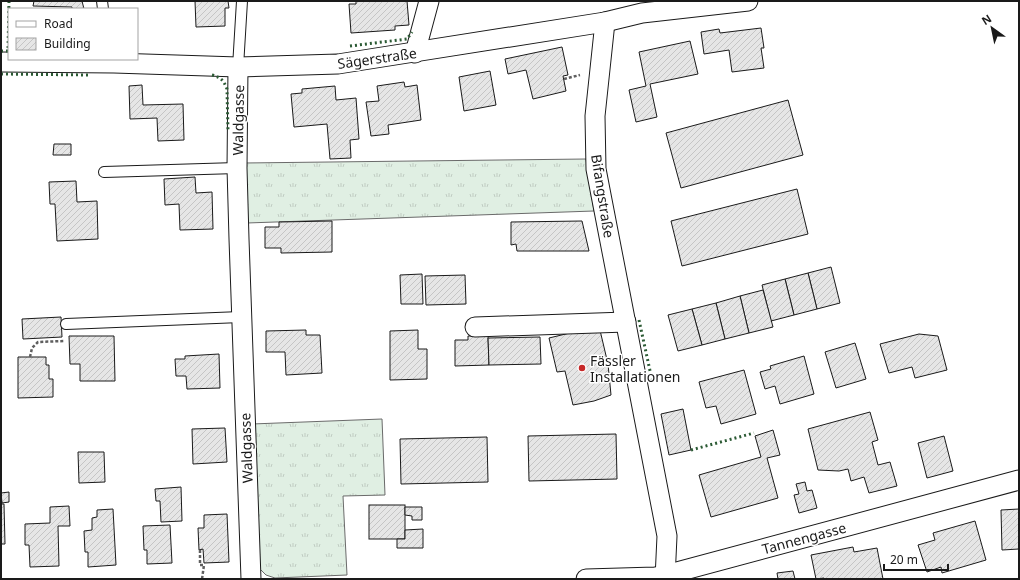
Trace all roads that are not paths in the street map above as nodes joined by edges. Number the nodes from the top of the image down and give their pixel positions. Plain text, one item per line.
1 (242, 1) edge
2 (429, 1) edge
3 (748, 1) edge
4 (641, 7) edge
5 (605, 22) junction
6 (414, 53) junction
7 (113, 61) edge
8 (1, 62) edge
9 (238, 67) junction
10 (237, 168) junction
11 (104, 172) dead end
12 (241, 316) junction
13 (626, 322) junction
14 (66, 324) road end
15 (474, 327) dead end
16 (1019, 480) edge
17 (666, 577) edge
18 (251, 579) edge
19 (586, 579) edge

1 - 9 lane
2 - 6 street
3 - 4 street, Sägerstraße
4 - 5 street, Sägerstraße
5 - 6 street, Sägerstraße
5 - 13 street, Bifangstraße
6 - 9 street, Sägerstraße
7 - 8 street, Sägerstraße
7 - 9 street, Sägerstraße
9 - 10 street, Waldgasse
10 - 11 lane
10 - 12 street, Waldgasse
12 - 14 lane
12 - 18 street, Waldgasse
13 - 15 street
13 - 17 street, Bifangstraße
16 - 17 street, Tannengasse
17 - 19 street, Tannengasse

